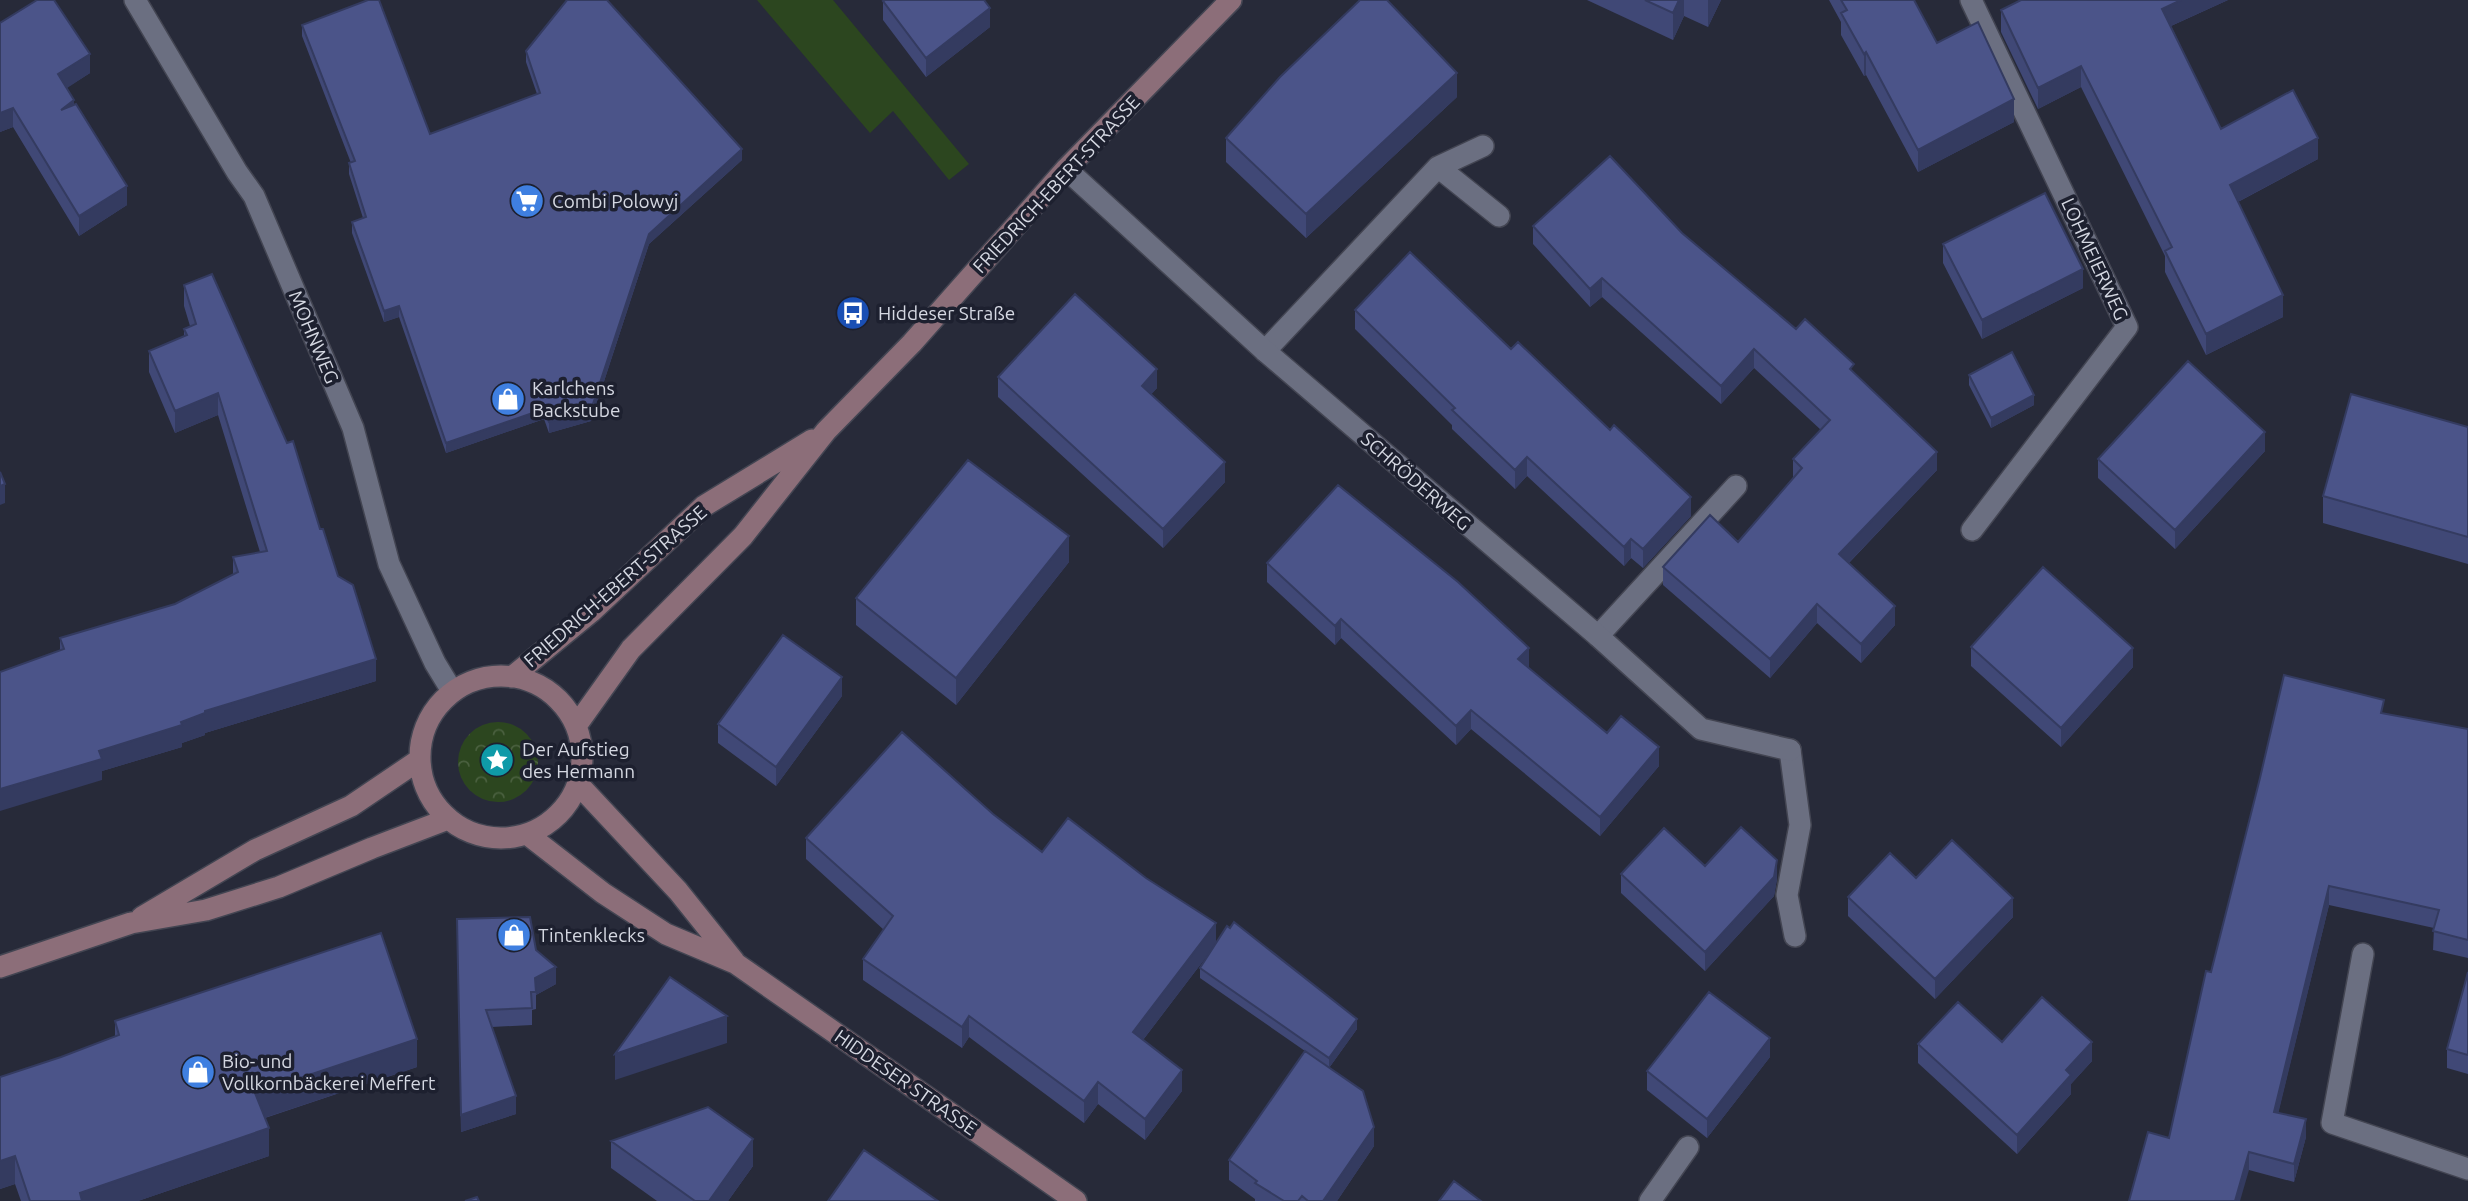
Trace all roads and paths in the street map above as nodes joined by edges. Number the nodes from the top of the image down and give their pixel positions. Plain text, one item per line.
1 (135, 0) edge
2 (1231, 0) edge
3 (1970, 0) edge
4 (1483, 146) dead end
5 (1438, 167) junction
6 (1066, 169) junction
7 (1499, 216) dead end
8 (1265, 351) junction
9 (826, 431) junction
10 (1736, 486) dead end
11 (1972, 530) dead end
12 (1598, 636) junction
13 (512, 677) junction
14 (452, 691) junction
15 (576, 726) junction
16 (419, 760) junction
17 (578, 784) junction
18 (448, 819) junction
19 (527, 834) junction
20 (131, 923) junction
21 (1795, 936) dead end
22 (2362, 954) dead end
23 (736, 963) junction
24 (0, 967) edge
25 (1688, 1147) dead end
26 (2468, 1169) edge
27 (1076, 1201) edge
28 (1650, 1201) edge

1 - 14 street, MOHNWEG
2 - 6 main road, FRIEDRICH-EBERT-STRASSE
3 - 11 street, LOHMEIERWEG
4 - 5 street
5 - 7 street
5 - 8 street
6 - 8 street, SCHRÖDERWEG
6 - 9 main road, FRIEDRICH-EBERT-STRASSE
8 - 12 street, SCHRÖDERWEG
9 - 13 main road, FRIEDRICH-EBERT-STRASSE
9 - 15 main road, FRIEDRICH-EBERT-STRASSE
10 - 12 street
12 - 21 street, SCHRÖDERWEG
13 - 14 main road
13 - 15 main road
14 - 16 main road
15 - 17 main road
16 - 18 main road
16 - 20 main road
17 - 19 main road
17 - 23 main road, HIDDESER STRASSE
18 - 19 main road
18 - 20 main road
19 - 23 main road, HIDDESER STRASSE
20 - 24 main road
22 - 26 street
23 - 27 main road, HIDDESER STRASSE
25 - 28 street

